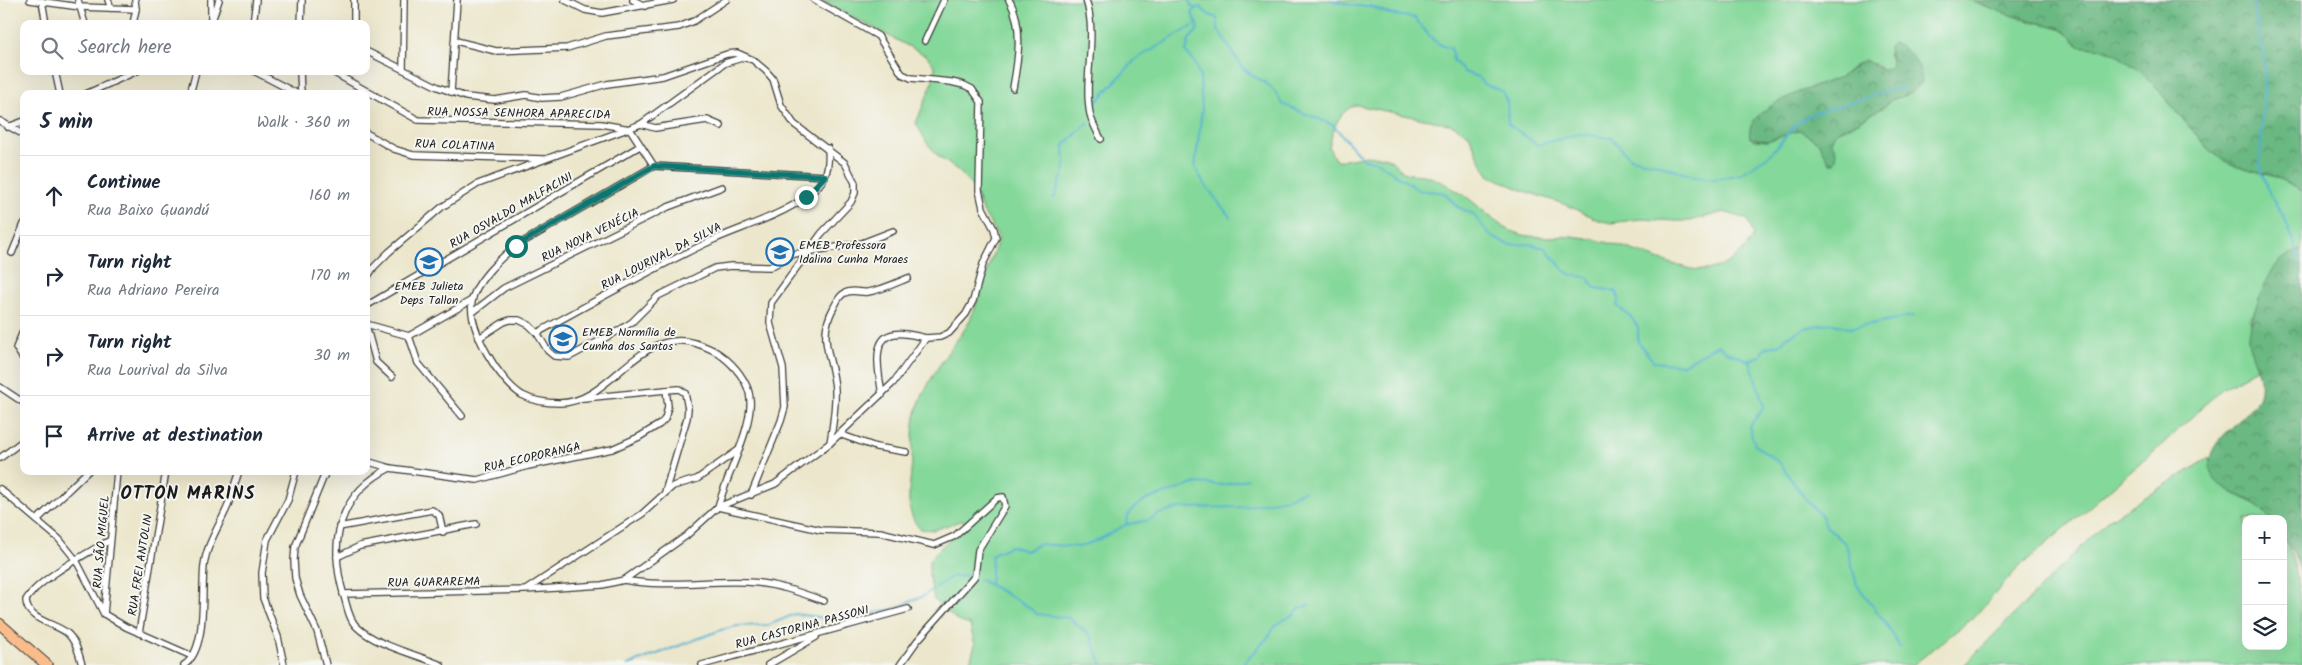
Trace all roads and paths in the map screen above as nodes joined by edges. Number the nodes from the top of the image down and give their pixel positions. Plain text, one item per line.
1 (30, 0) edge
2 (108, 0) edge
3 (135, 0) edge
4 (211, 0) edge
5 (219, 0) edge
6 (256, 0) edge
7 (302, 0) edge
8 (354, 0) edge
9 (404, 0) edge
10 (457, 0) edge
11 (633, 0) edge
12 (673, 0) edge
13 (726, 0) edge
14 (814, 0) edge
15 (944, 0) edge
16 (1008, 0) edge
17 (1086, 0) edge
18 (569, 1) edge
19 (42, 2) edge
20 (80, 3) edge
21 (645, 6) junction
22 (111, 8) junction
23 (136, 9) junction
24 (45, 20) edge
25 (84, 20) edge
26 (134, 20) edge
27 (211, 20) edge
28 (212, 20) edge
29 (254, 20) edge
30 (301, 20) edge
31 (354, 20) edge
32 (456, 41) junction
33 (925, 41) dead end
34 (370, 53) edge
35 (747, 57) junction
36 (403, 69) junction
37 (57, 75) edge
38 (128, 75) edge
39 (195, 75) edge
40 (262, 75) edge
41 (300, 75) edge
42 (338, 75) edge
43 (1013, 88) dead end
44 (59, 90) edge
45 (95, 90) edge
46 (191, 90) edge
47 (291, 90) edge
48 (299, 90) edge
49 (363, 90) edge
50 (451, 92) junction
51 (370, 94) edge
52 (0, 121) edge
53 (20, 122) edge
54 (641, 124) junction
55 (721, 126) dead end
56 (8, 127) junction
57 (630, 129) junction
58 (20, 134) edge
59 (370, 135) edge
60 (1101, 140) dead end
61 (640, 146) junction
62 (828, 148) junction
63 (548, 159) junction
64 (654, 166) junction
65 (825, 176) junction
66 (722, 187) dead end
67 (893, 231) dead end
68 (20, 234) edge
69 (12, 253) dead end
70 (807, 253) junction
71 (370, 266) edge
72 (374, 267) junction
73 (370, 273) edge
74 (908, 278) dead end
75 (472, 300) junction
76 (370, 304) edge
77 (473, 312) junction
78 (370, 325) edge
79 (537, 333) junction
80 (409, 336) junction
81 (20, 338) edge
82 (479, 338) junction
83 (926, 338) junction
84 (370, 339) edge
85 (20, 354) edge
86 (392, 377) dead end
87 (0, 387) edge
88 (666, 390) junction
89 (882, 395) junction
90 (582, 398) junction
91 (20, 400) edge
92 (462, 416) dead end
93 (839, 434) junction
94 (20, 443) edge
95 (830, 443) junction
96 (738, 451) junction
97 (906, 452) dead end
98 (0, 458) edge
99 (370, 462) edge
100 (390, 468) junction
101 (84, 475) edge
102 (117, 475) edge
103 (165, 475) edge
104 (238, 475) edge
105 (295, 475) edge
106 (324, 475) edge
107 (0, 489) edge
108 (665, 492) junction
109 (751, 495) junction
110 (718, 507) junction
111 (37, 520) junction
112 (476, 524) dead end
113 (340, 527) junction
114 (443, 532) junction
115 (110, 540) junction
116 (337, 558) junction
117 (76, 560) junction
118 (624, 580) junction
119 (525, 590) junction
120 (343, 594) junction
121 (824, 601) dead end
122 (908, 609) dead end
123 (104, 614) junction
124 (0, 624) edge
125 (824, 632) junction
126 (139, 633) junction
127 (192, 656) junction
128 (47, 665) edge
129 (81, 665) edge
130 (184, 665) edge
131 (284, 665) edge
132 (326, 665) edge
133 (441, 665) edge
134 (702, 665) edge
135 (768, 665) edge
136 (900, 665) edge

1 - 19 street
2 - 22 street
3 - 23 street
4 - 27 street
5 - 28 street
6 - 29 street
7 - 30 street
8 - 31 street
9 - 36 street
10 - 32 street
11 - 21 street
12 - 21 street
13 - 32 street
14 - 83 street
15 - 33 street
16 - 43 street
17 - 60 street
18 - 21 street
19 - 20 street
19 - 24 street
20 - 22 street
20 - 25 street
22 - 23 street
23 - 26 street
32 - 50 street
34 - 36 street
35 - 50 street
35 - 54 street
35 - 62 street
36 - 50 street
37 - 44 street
38 - 45 street
39 - 46 street
40 - 47 street
41 - 48 street
42 - 49 street, RUA NOSSA SENHORA APARECIDA
51 - 57 street, RUA NOSSA SENHORA APARECIDA
52 - 56 street
53 - 56 street
54 - 55 street
54 - 57 street
56 - 58 street
57 - 61 street
57 - 63 street
59 - 63 street, RUA COLATINA
61 - 64 street
61 - 76 street, RUA OSVALDO MALFACINI
62 - 65 street
62 - 70 street
63 - 72 street
64 - 65 street
64 - 75 street
65 - 79 street, RUA LOURIVAL DA SILVA
66 - 77 street, RUA NOVA VENÉCIA
67 - 70 street
68 - 69 street
70 - 79 street
70 - 109 street
71 - 72 street
72 - 73 street
74 - 95 street
75 - 77 street
75 - 80 street
77 - 82 street
78 - 80 street
79 - 82 street
80 - 92 street
81 - 85 street
82 - 90 street
83 - 89 street
83 - 89 street
84 - 86 street
87 - 91 street
88 - 90 street
88 - 100 street, RUA ECOPORANGA
88 - 108 street
89 - 93 street
90 - 96 street
93 - 95 street
93 - 97 street
94 - 98 street
95 - 109 street
96 - 108 street
96 - 110 street
99 - 100 street, RUA ECOPORANGA
100 - 113 street
101 - 111 street
102 - 115 street, RUA SÃO MIGUEL
103 - 126 street, RUA FREI ANTOLIN
104 - 127 street
105 - 131 street
106 - 132 street
107 - 111 street
108 - 119 street
109 - 110 street
110 - 118 street
110 - 136 street
111 - 117 street
112 - 114 street
113 - 114 street
113 - 116 street
114 - 116 street
115 - 117 street
115 - 123 street, RUA SÃO MIGUEL
116 - 120 street
117 - 123 street
117 - 129 street
118 - 119 street, RUA GUARAREMA
118 - 121 street
119 - 120 street, RUA GUARAREMA
120 - 133 street
122 - 125 street, RUA CASTORINA PASSONI
123 - 126 street
124 - 128 highway
125 - 134 street, RUA CASTORINA PASSONI
125 - 135 street
126 - 127 street
127 - 130 street

